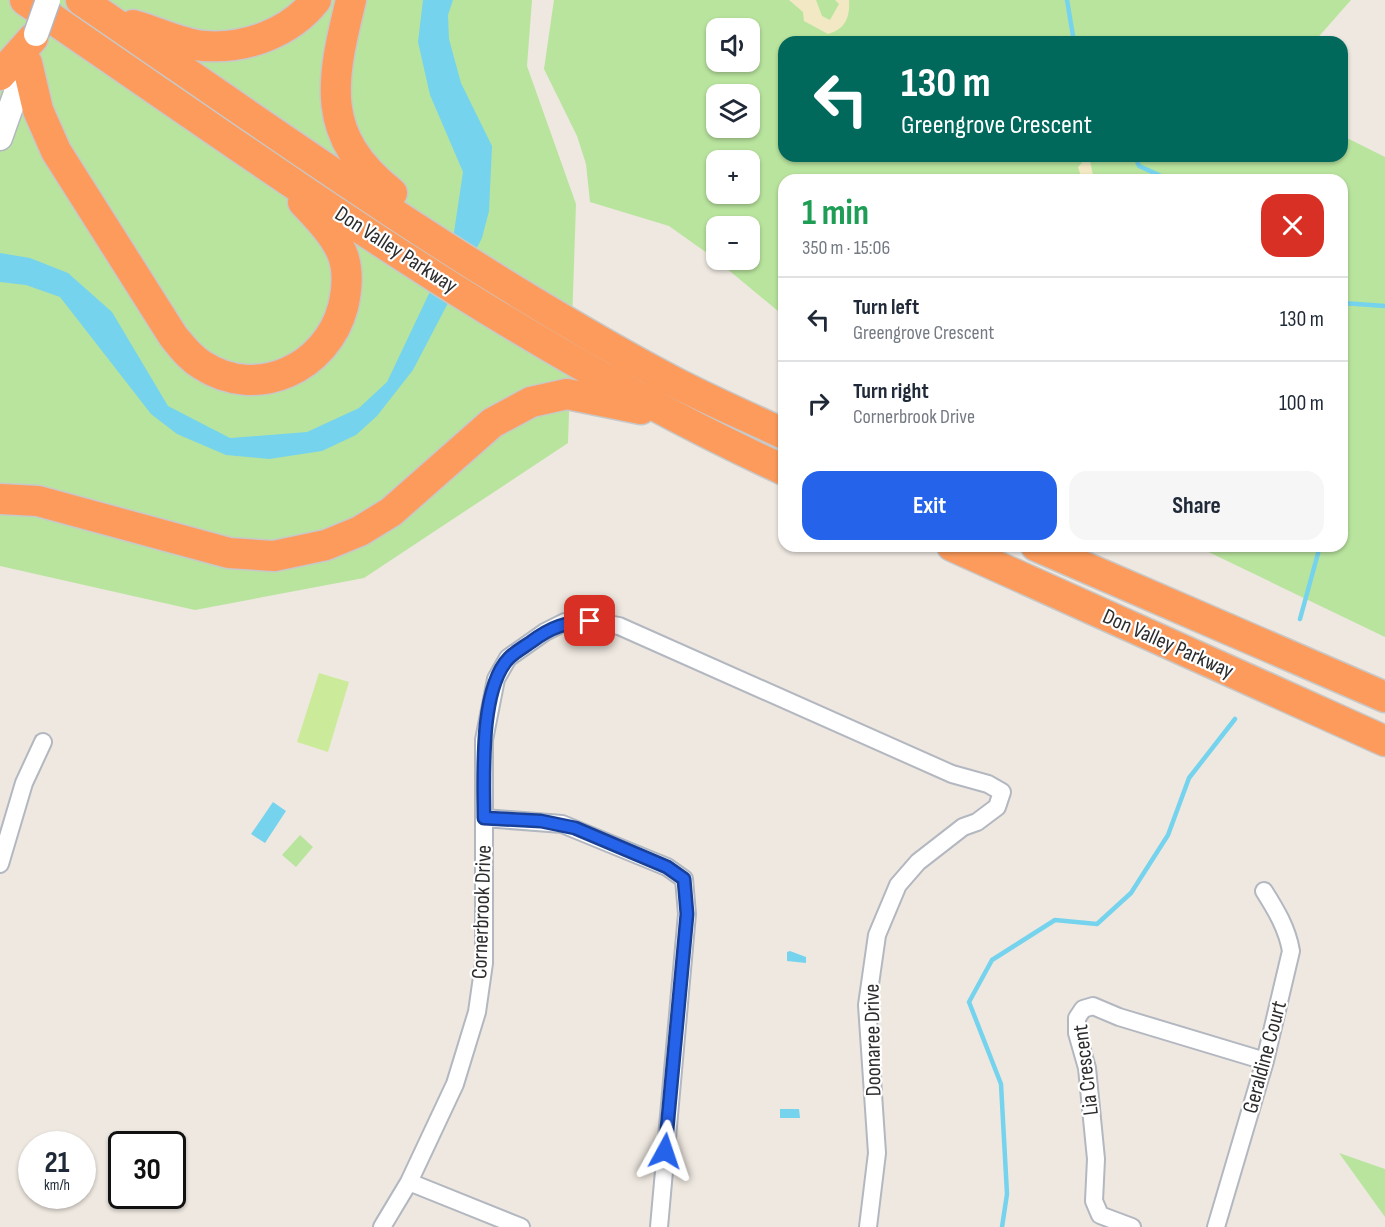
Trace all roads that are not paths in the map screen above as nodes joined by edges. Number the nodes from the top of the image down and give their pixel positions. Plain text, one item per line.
1 (25, 0) edge
2 (48, 0) edge
3 (316, 0) edge
4 (351, 0) edge
5 (92, 8) edge
6 (31, 51) junction
7 (0, 75) edge
8 (0, 138) edge
9 (270, 167) junction
10 (421, 231) junction
11 (675, 418) junction
12 (778, 431) edge
13 (778, 467) edge
14 (0, 499) edge
15 (965, 552) edge
16 (1050, 552) edge
17 (1385, 697) edge
18 (1385, 741) edge
19 (43, 742) dead end
20 (1002, 799) joint
21 (484, 818) junction
22 (0, 864) edge
23 (1264, 891) dead end
24 (1265, 1061) junction
25 (409, 1182) junction
26 (382, 1227) edge
27 (521, 1227) edge
28 (659, 1227) edge
29 (868, 1227) edge
30 (1132, 1227) edge
31 (1216, 1227) edge

1 - 9 highway, Don Valley Parkway
2 - 6 main road, bridge
3 - 5 highway
4 - 10 highway
5 - 10 highway, Don Valley Parkway
6 - 7 highway
6 - 8 main road
6 - 9 highway
9 - 11 highway, Don Valley Parkway
10 - 12 highway, Don Valley Parkway
11 - 13 highway, Don Valley Parkway
11 - 14 highway
15 - 18 highway, Don Valley Parkway
16 - 17 highway, Don Valley Parkway
19 - 22 street
20 - 21 street, Cornerbrook Drive
20 - 29 street, Doonaree Drive
21 - 25 street, Cornerbrook Drive
21 - 28 street
23 - 24 street, Geraldine Court
24 - 30 street, Lia Crescent
24 - 31 street, Geraldine Court
25 - 26 street, Cornerbrook Drive
25 - 27 street

